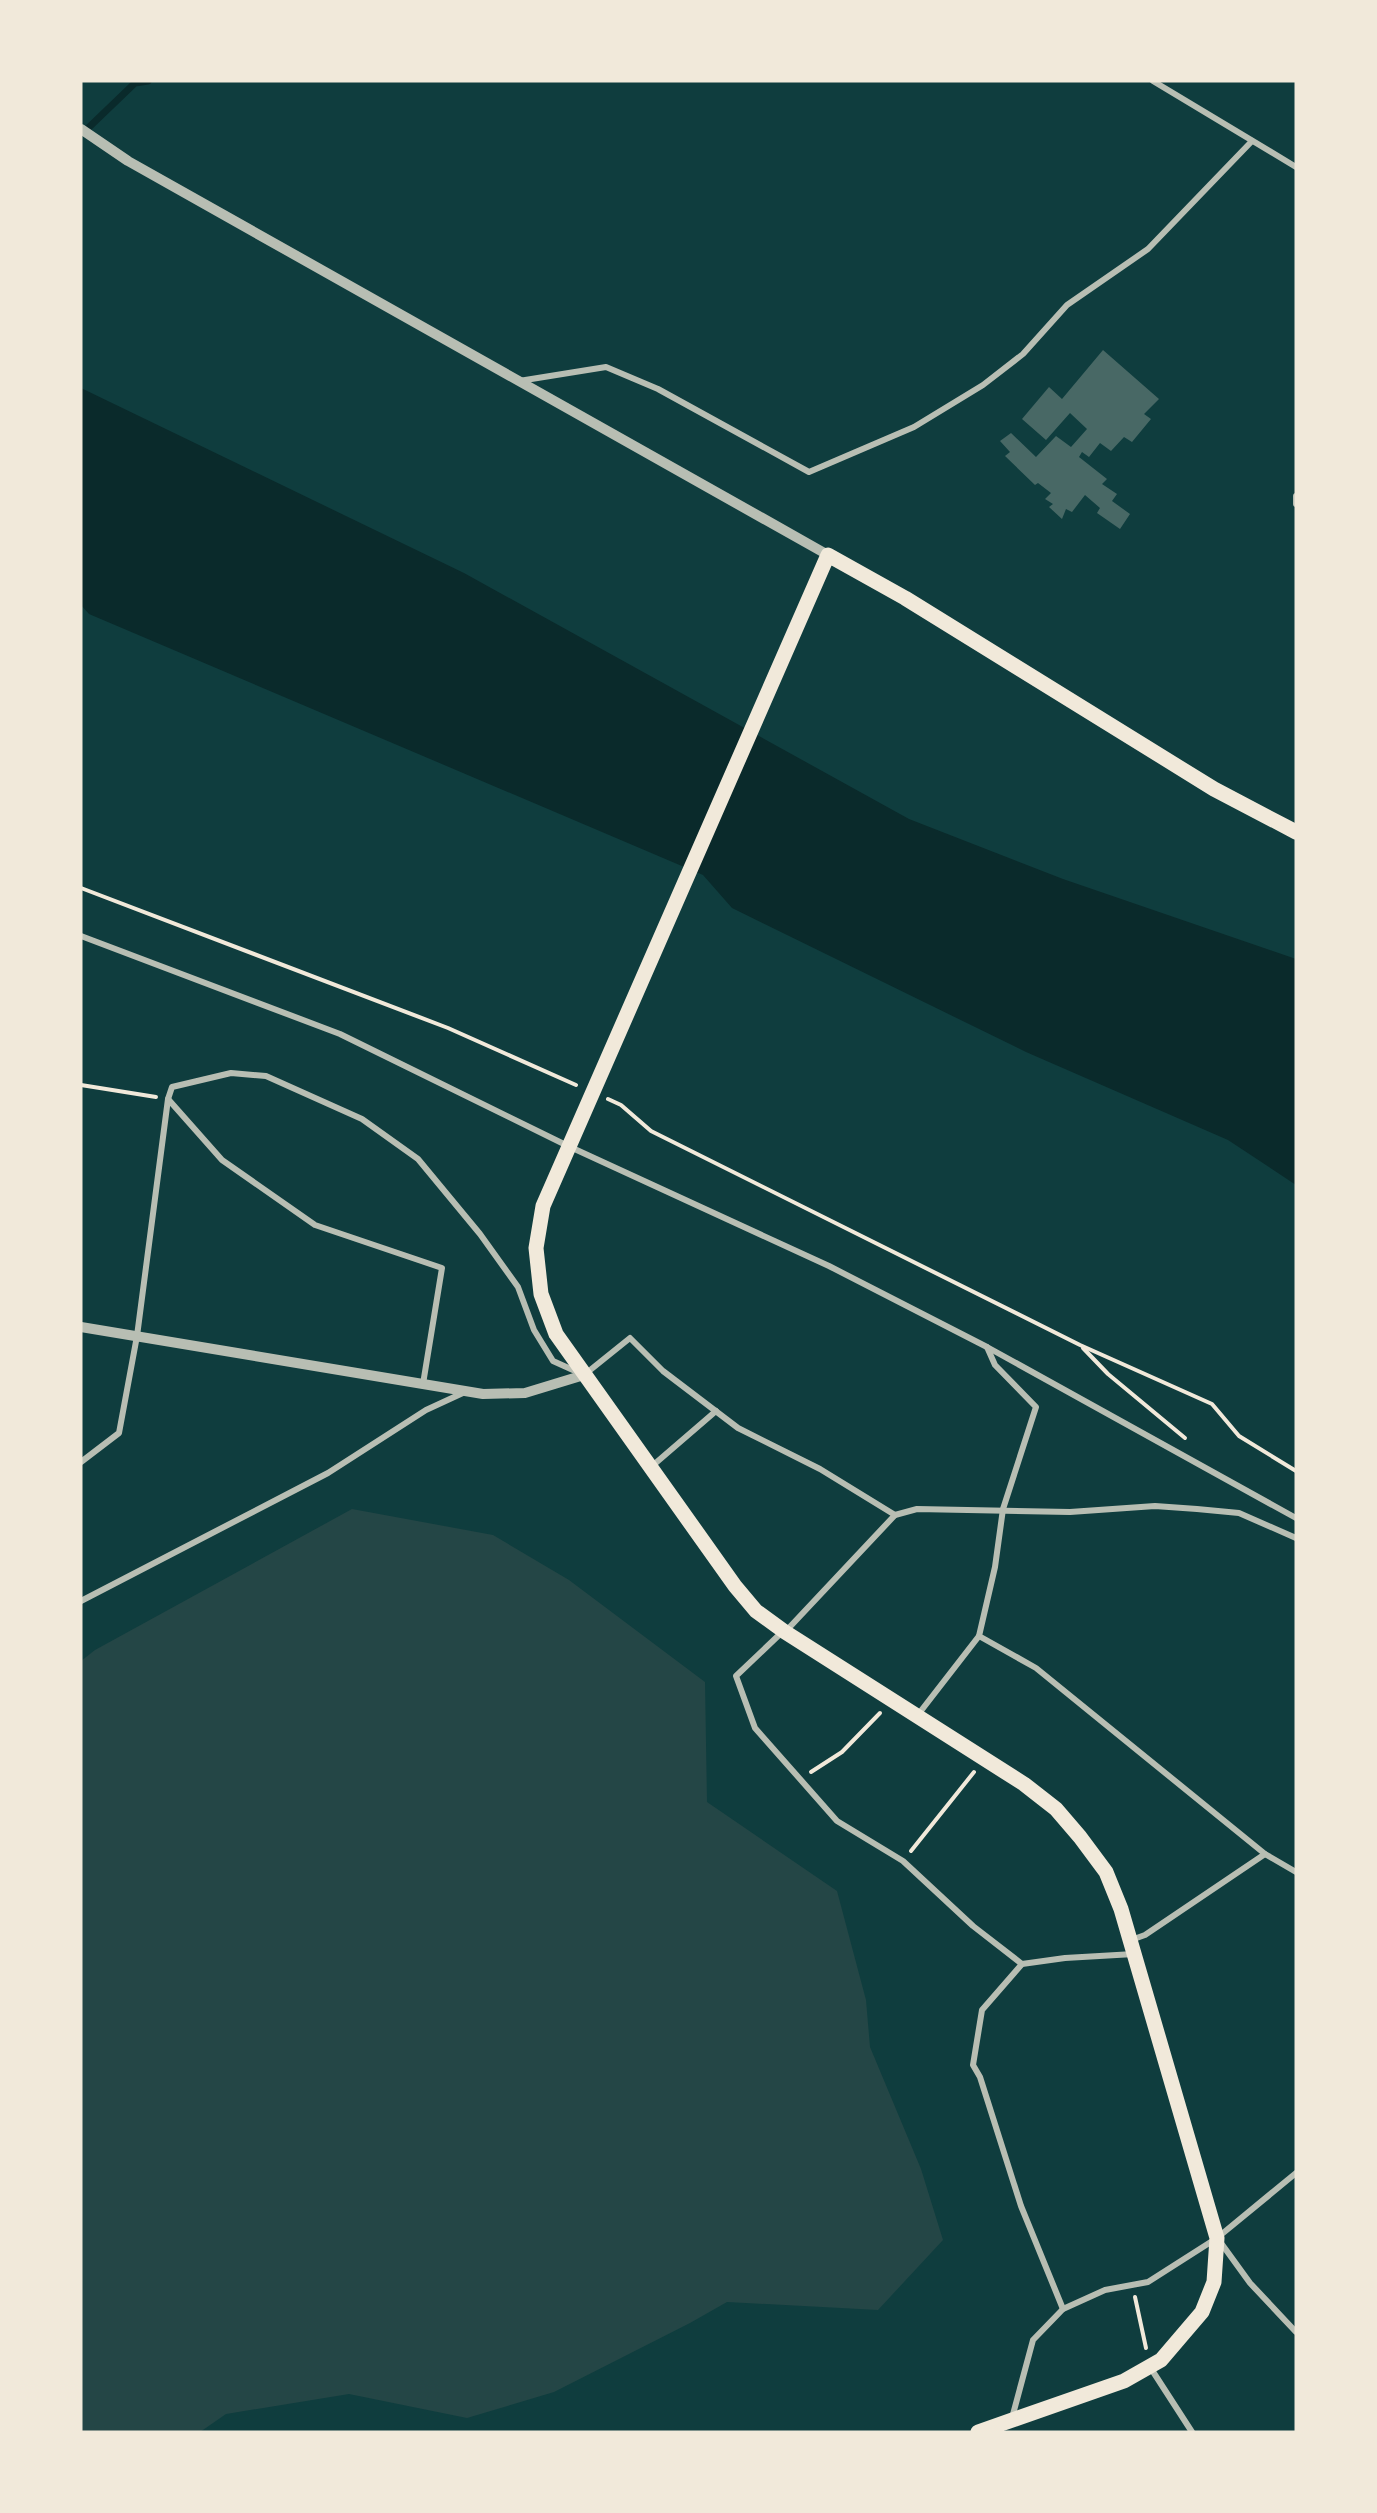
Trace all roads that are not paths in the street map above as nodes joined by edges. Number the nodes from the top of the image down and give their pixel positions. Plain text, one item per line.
1 (1153, 81) edge
2 (81, 129) edge
3 (1252, 141) junction
4 (1296, 167) edge
5 (518, 381) junction
6 (1296, 496) edge
7 (1296, 504) edge
8 (828, 555) junction
9 (1296, 832) edge
10 (81, 936) edge
11 (168, 1099) junction
12 (568, 1146) junction
13 (81, 1327) edge
14 (136, 1336) junction
15 (987, 1347) junction
16 (584, 1375) junction
17 (423, 1384) junction
18 (466, 1392) junction
19 (716, 1411) junction
20 (81, 1462) edge
21 (650, 1468) junction
22 (1003, 1509) junction
23 (895, 1515) junction
24 (1296, 1518) edge
25 (1296, 1538) edge
26 (81, 1601) edge
27 (782, 1634) junction
28 (979, 1636) junction
29 (917, 1716) junction
30 (1265, 1854) junction
31 (1296, 1872) edge
32 (1132, 1947) junction
33 (1022, 1964) junction
34 (1296, 2173) edge
35 (1217, 2238) junction
36 (1063, 2309) junction
37 (1296, 2332) edge
38 (1149, 2367) junction
39 (1011, 2421) junction
40 (978, 2432) edge
41 (1192, 2432) edge

1 - 3 street
2 - 5 street
3 - 4 street
3 - 5 street
5 - 8 street
6 - 7 street
8 - 9 main road
8 - 12 main road
10 - 12 street
11 - 14 street
11 - 16 street
11 - 17 street
12 - 15 street
12 - 16 main road
13 - 14 street
14 - 17 street
14 - 20 street
15 - 22 street
15 - 24 street
16 - 18 street
16 - 19 street
16 - 21 main road
17 - 18 street
18 - 26 street
19 - 21 street
19 - 23 street
21 - 27 main road
22 - 23 street
22 - 25 street
22 - 28 street
23 - 27 street
27 - 29 main road
27 - 33 street
28 - 29 street
28 - 30 street
29 - 32 main road
30 - 31 street
30 - 32 street
32 - 33 street
32 - 35 main road
33 - 36 street
34 - 35 street
35 - 36 street
35 - 37 street
35 - 38 main road
36 - 39 street
38 - 39 main road
38 - 41 street
39 - 40 main road

